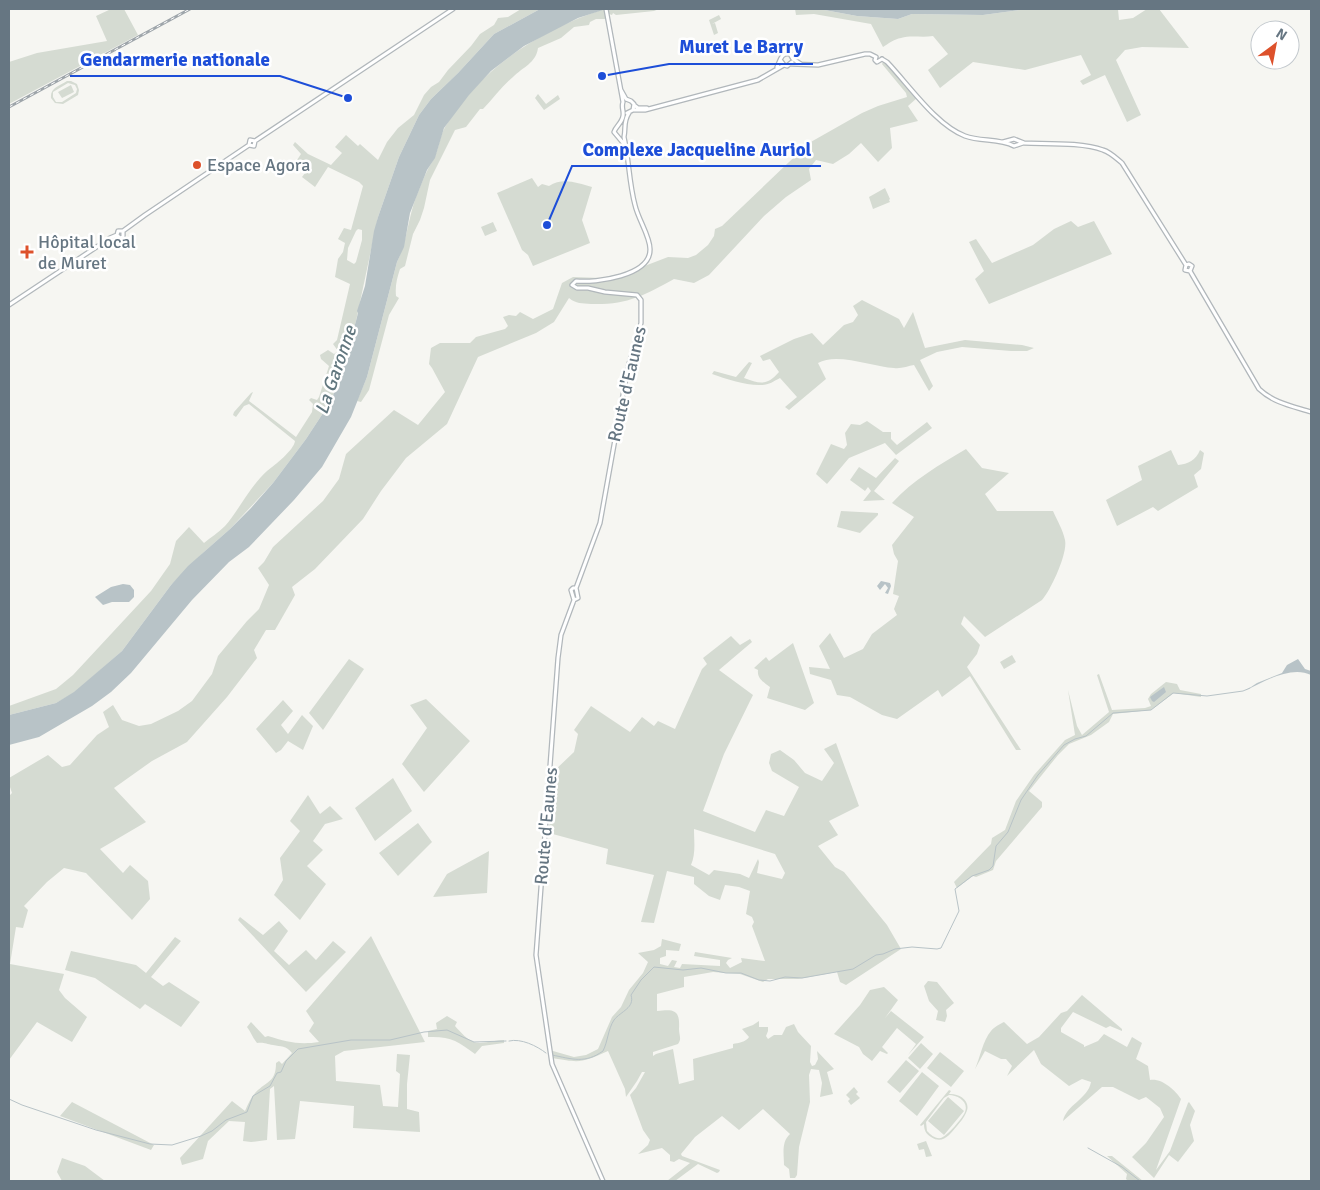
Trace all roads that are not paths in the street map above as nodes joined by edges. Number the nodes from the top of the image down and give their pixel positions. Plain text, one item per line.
1 (453, 9) edge
2 (606, 9) edge
3 (793, 59) junction
4 (781, 61) junction
5 (791, 64) junction
6 (802, 64) junction
7 (784, 65) junction
8 (775, 70) junction
9 (618, 85) junction
10 (627, 100) junction
11 (623, 102) junction
12 (634, 105) junction
13 (650, 108) junction
14 (633, 110) junction
15 (623, 111) junction
16 (629, 113) junction
17 (618, 126) junction
18 (624, 128) junction
19 (625, 133) junction
20 (618, 136) junction
21 (1012, 140) junction
22 (1003, 142) junction
23 (1017, 143) junction
24 (1012, 145) junction
25 (626, 147) junction
26 (9, 305) edge
27 (1311, 412) edge
28 (603, 1181) edge

1 - 26 main road
2 - 9 main road
3 - 4 main road
3 - 5 main road
3 - 6 main road
4 - 7 main road
4 - 8 main road
5 - 6 main road
5 - 7 main road
6 - 22 main road
7 - 8 main road
8 - 13 main road
9 - 10 main road
9 - 11 main road
10 - 11 main road
10 - 12 main road
11 - 15 main road
12 - 13 main road
12 - 14 main road
13 - 14 main road
14 - 16 main road
15 - 16 main road
15 - 17 main road
16 - 18 main road
17 - 18 main road
17 - 20 main road
18 - 19 main road
19 - 20 main road
19 - 25 main road, Route d'Eaunes
20 - 25 main road, Route d'Eaunes
21 - 22 main road
21 - 23 main road
21 - 24 main road
22 - 24 main road
23 - 24 main road
23 - 27 main road
25 - 28 main road, Route d'Eaunes

